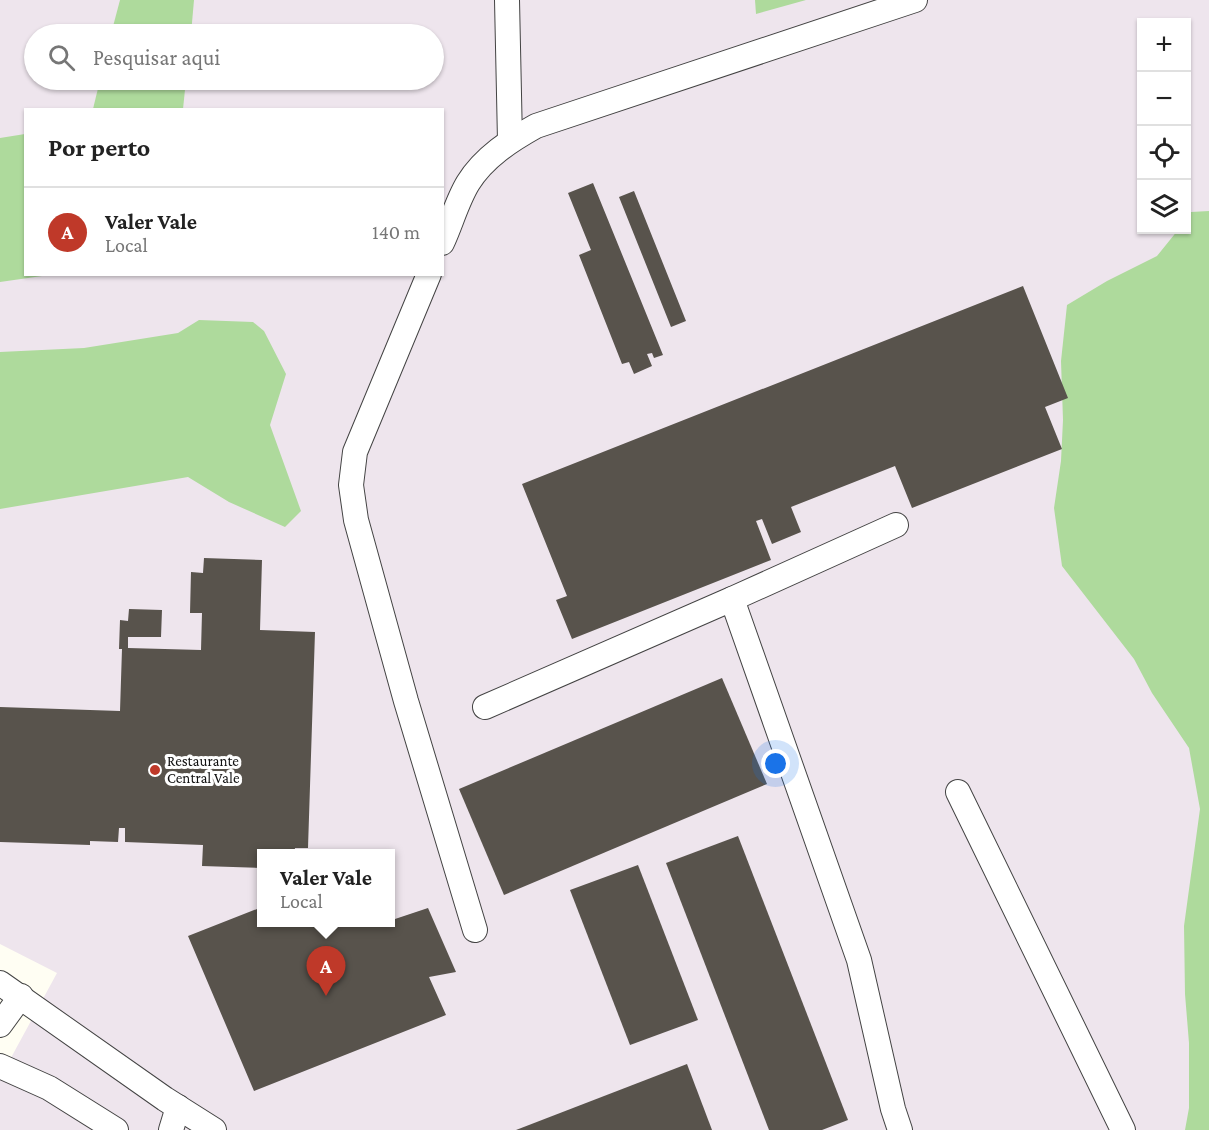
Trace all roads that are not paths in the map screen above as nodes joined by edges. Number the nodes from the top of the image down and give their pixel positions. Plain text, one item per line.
1 (507, 0) edge
2 (915, 0) edge
3 (510, 141) junction
4 (444, 238) edge
5 (428, 276) edge
6 (896, 525) dead end
7 (732, 599) junction
8 (485, 707) dead end
9 (958, 792) dead end
10 (475, 930) dead end
11 (0, 983) edge
12 (21, 996) junction
13 (0, 1025) edge
14 (0, 1066) edge
15 (178, 1107) junction
16 (116, 1130) edge
17 (171, 1130) edge
18 (214, 1130) edge
19 (900, 1130) edge
20 (1124, 1130) edge

1 - 3 lane
2 - 3 lane
3 - 4 lane
5 - 10 lane
6 - 7 lane
7 - 8 lane
7 - 19 lane
9 - 20 lane
11 - 12 lane
12 - 13 lane
12 - 15 lane
14 - 16 lane
15 - 17 lane
15 - 18 lane

